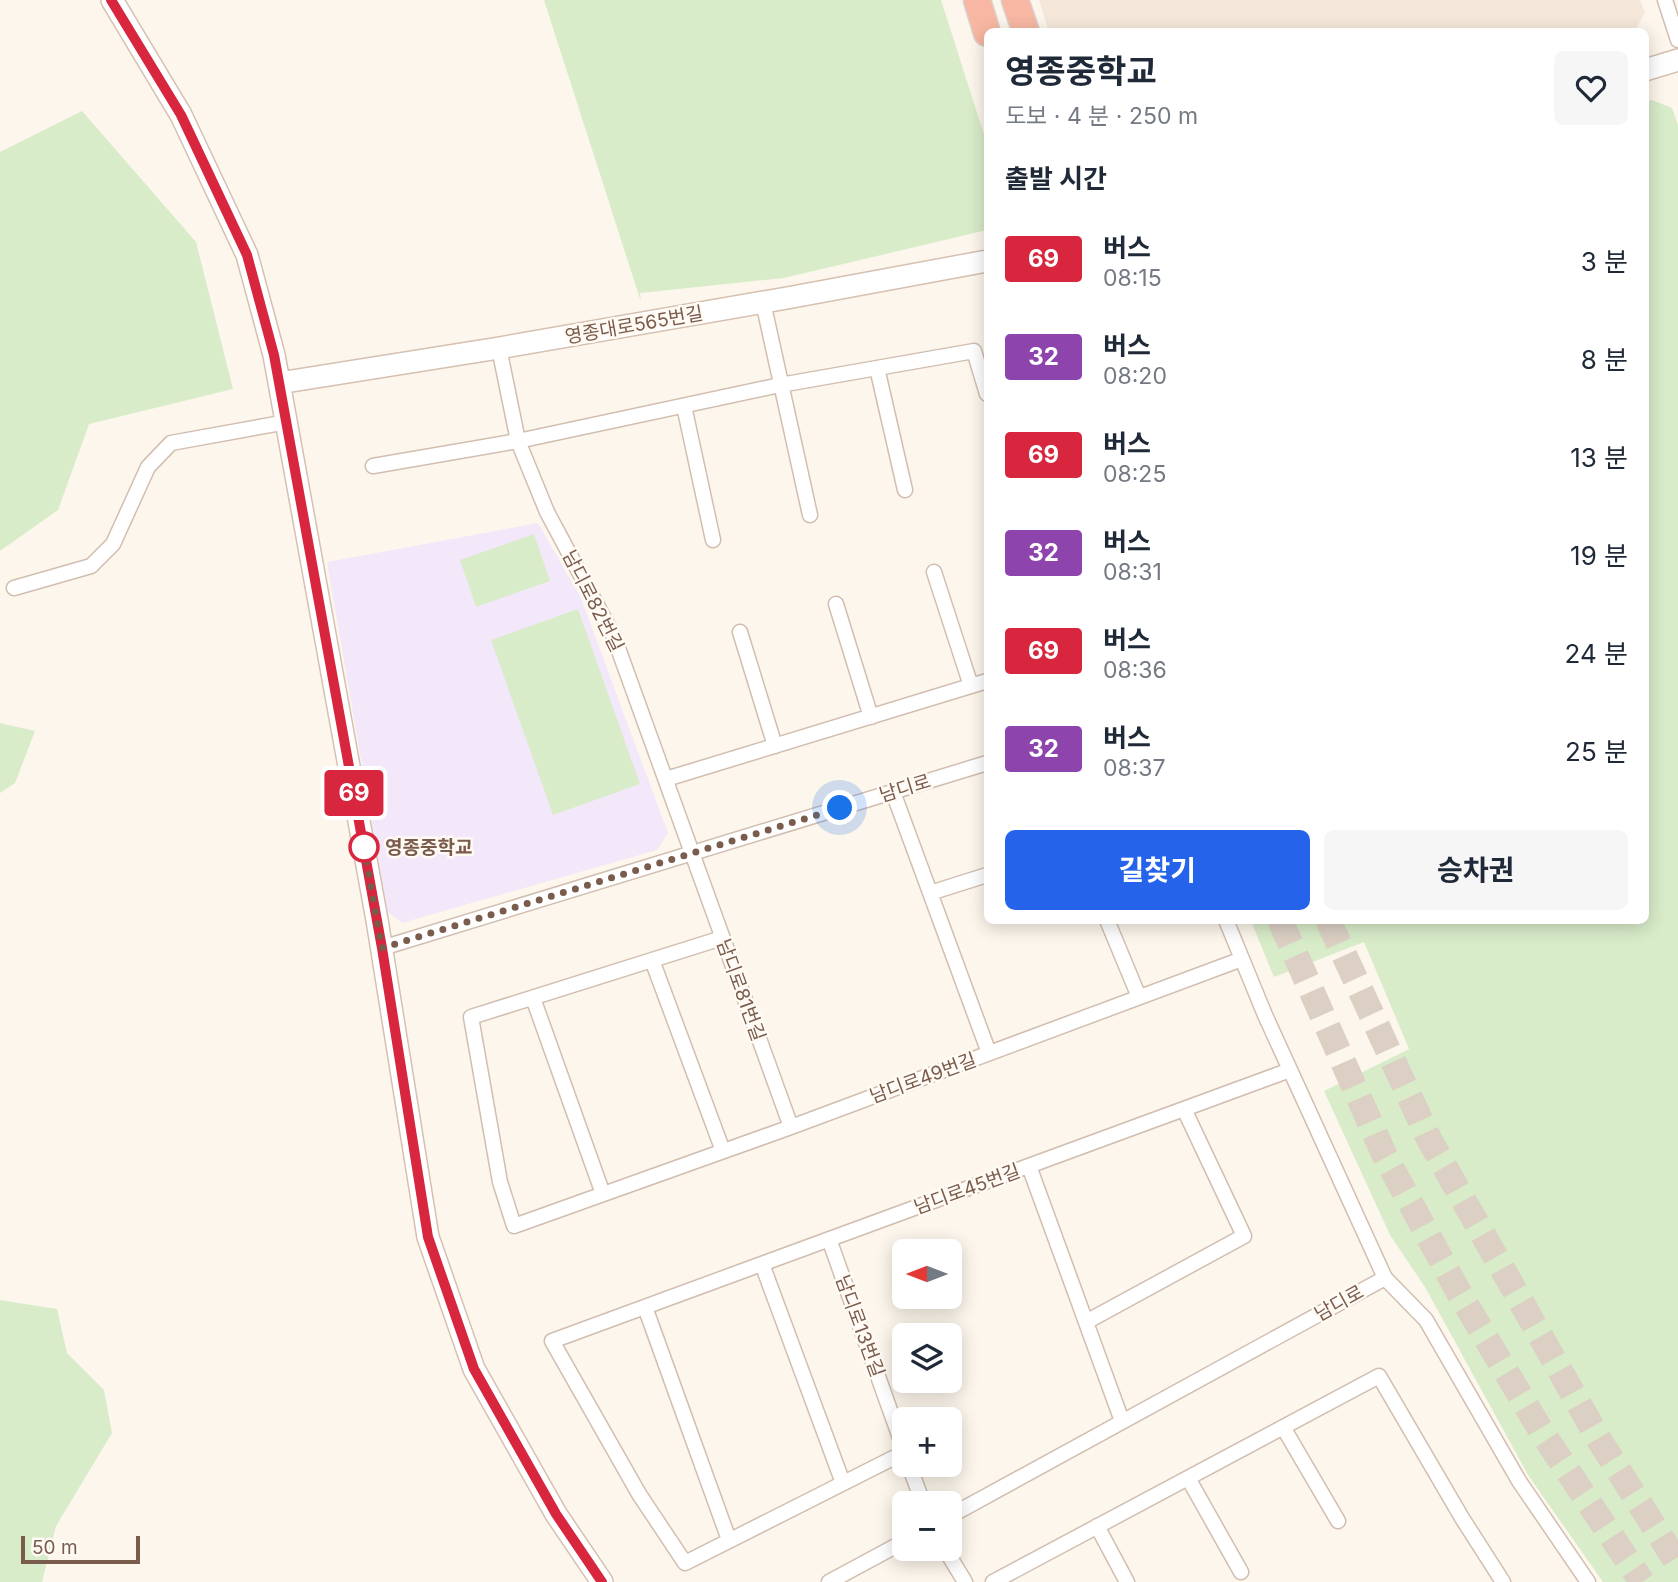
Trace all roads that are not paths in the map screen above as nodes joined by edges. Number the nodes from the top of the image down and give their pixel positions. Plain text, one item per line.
1 (111, 0) edge
2 (977, 0) edge
3 (1015, 0) edge
4 (1665, 0) edge
5 (985, 28) edge
6 (1025, 28) edge
7 (1678, 40) edge
8 (1678, 60) edge
9 (1649, 69) edge
10 (984, 262) edge
11 (764, 302) junction
12 (499, 348) junction
13 (877, 368) junction
14 (279, 383) junction
15 (984, 384) edge
16 (780, 386) junction
17 (684, 406) junction
18 (287, 422) junction
19 (518, 441) junction
20 (373, 466) dead end
21 (905, 490) dead end
22 (810, 515) dead end
23 (713, 540) dead end
24 (934, 572) dead end
25 (14, 588) dead end
26 (836, 604) dead end
27 (740, 632) dead end
28 (984, 682) edge
29 (971, 686) junction
30 (871, 717) junction
31 (775, 746) junction
32 (984, 764) edge
33 (666, 779) junction
34 (893, 792) junction
35 (691, 854) junction
36 (984, 876) edge
37 (930, 893) junction
38 (1109, 924) edge
39 (1228, 924) edge
40 (722, 938) junction
41 (382, 948) junction
42 (1242, 959) junction
43 (652, 960) junction
44 (1139, 997) junction
45 (533, 998) junction
46 (989, 1053) junction
47 (1290, 1070) junction
48 (1184, 1109) junction
49 (791, 1127) junction
50 (723, 1151) junction
51 (1029, 1166) junction
52 (603, 1194) junction
53 (829, 1239) junction
54 (762, 1264) junction
55 (1385, 1278) junction
56 (645, 1307) junction
57 (1086, 1322) junction
58 (892, 1416) edge
59 (1122, 1421) junction
60 (1283, 1427) junction
61 (892, 1458) edge
62 (1188, 1478) junction
63 (843, 1483) junction
64 (962, 1509) edge
65 (1338, 1521) dead end
66 (1097, 1526) junction
67 (729, 1540) junction
68 (892, 1548) edge
69 (952, 1561) edge
70 (1241, 1573) dead end
71 (602, 1582) edge
72 (829, 1582) edge
73 (965, 1582) edge
74 (993, 1582) edge
75 (1127, 1582) edge
76 (1503, 1582) edge
77 (1587, 1582) edge

1 - 14 street
2 - 5 highway
3 - 6 highway
4 - 7 street
8 - 9 street
10 - 11 street, 영종대로565번길
11 - 12 street, 영종대로565번길
11 - 16 street
12 - 14 street, 영종대로565번길
12 - 19 street, 남디로82번길
13 - 15 street
13 - 16 street
13 - 21 street
14 - 18 street
16 - 17 street
16 - 22 street
17 - 19 street
17 - 23 street
18 - 25 street
18 - 41 street
19 - 20 street
19 - 33 street, 남디로82번길
24 - 29 street
26 - 30 street
27 - 31 street
28 - 29 street
29 - 30 street
30 - 31 street
31 - 33 street
32 - 34 street, 남디로
33 - 35 street, 남디로82번길
34 - 35 street, 남디로
34 - 37 street
35 - 40 street, 남디로81번길
35 - 41 street, 남디로
36 - 37 street
37 - 46 street
38 - 44 street
39 - 42 street, 남디로
40 - 43 street
40 - 49 street, 남디로81번길
41 - 71 street
42 - 44 street, 남디로49번길
42 - 47 street, 남디로
43 - 45 street
43 - 50 street
44 - 46 street, 남디로49번길
45 - 52 street
45 - 52 street, 남디로49번길
46 - 49 street, 남디로49번길
47 - 48 street, 남디로45번길
47 - 55 street, 남디로
48 - 51 street, 남디로45번길
48 - 57 street
49 - 50 street, 남디로49번길
50 - 52 street, 남디로49번길
51 - 53 street, 남디로45번길
51 - 57 street
53 - 54 street, 남디로45번길
53 - 58 street, 남디로13번길
54 - 56 street, 남디로45번길
54 - 63 street
55 - 59 street, 남디로
55 - 77 street
56 - 67 street
56 - 67 street, 남디로45번길
57 - 59 street
59 - 64 street, 남디로
60 - 62 street
60 - 65 street
60 - 76 street
61 - 63 street, 남디로45번길
62 - 66 street
62 - 70 street
63 - 67 street, 남디로45번길
66 - 74 street
66 - 75 street
68 - 72 street
69 - 73 street

